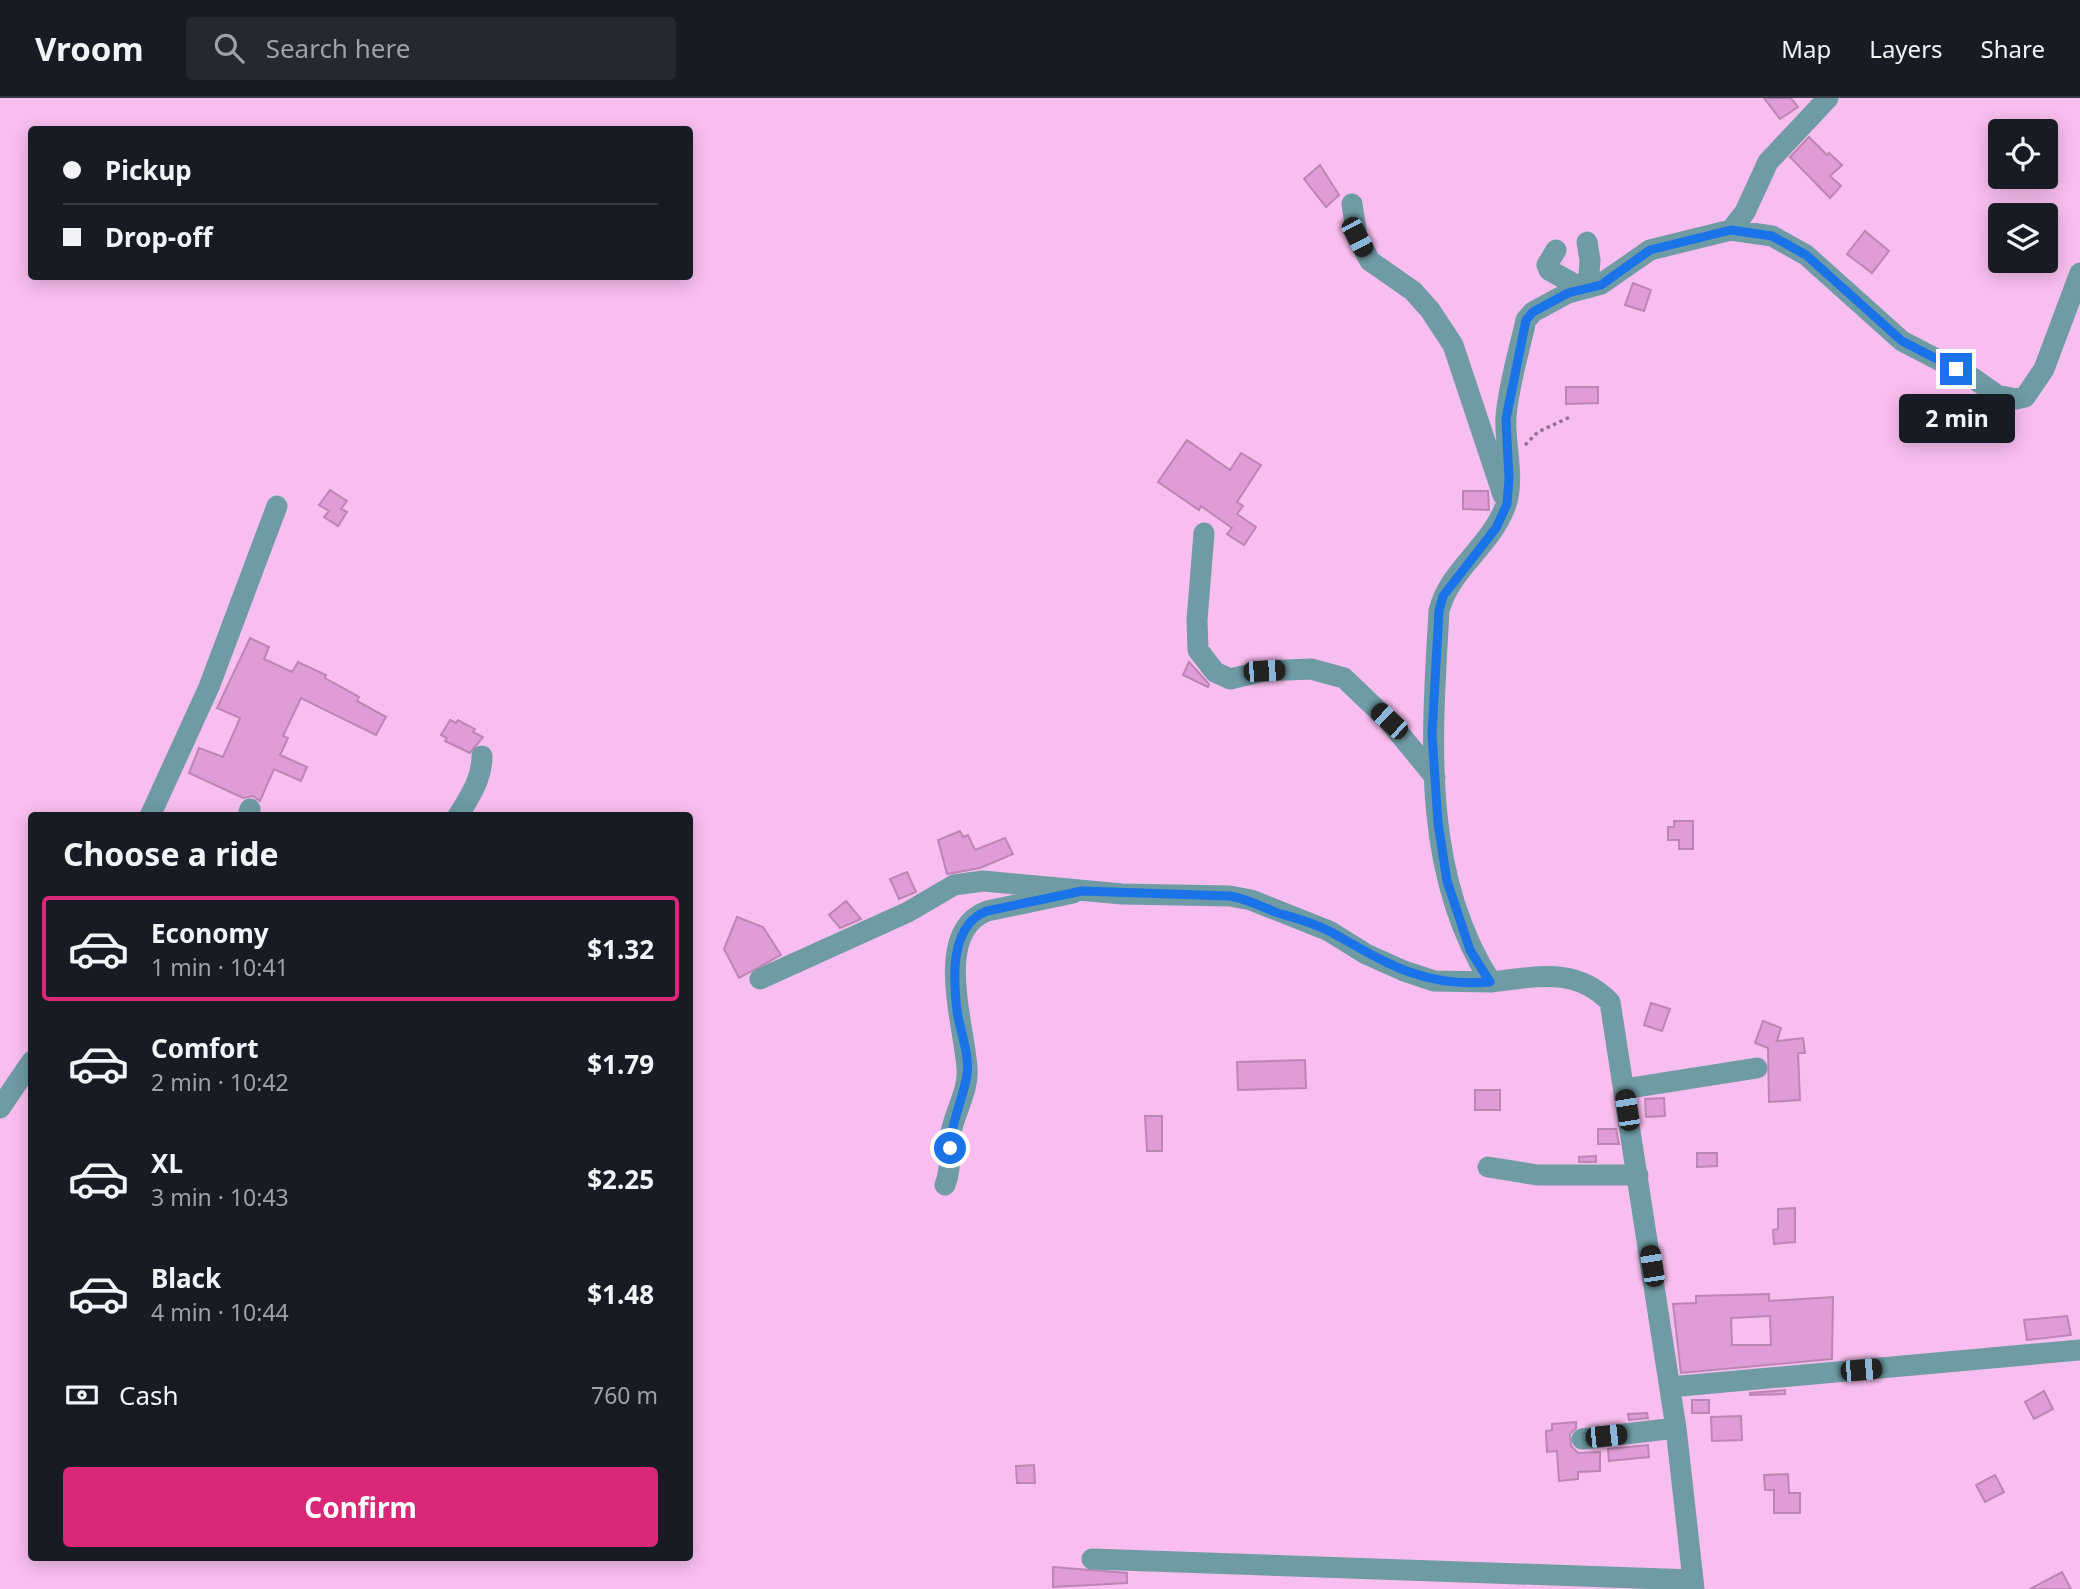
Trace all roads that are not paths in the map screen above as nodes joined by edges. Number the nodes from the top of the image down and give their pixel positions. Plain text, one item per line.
1 (1828, 98) edge
2 (1352, 204) dead end
3 (1731, 230) junction
4 (1587, 242) dead end
5 (1556, 250) dead end
6 (2080, 273) edge
7 (1585, 289) junction
8 (1507, 504) junction
9 (277, 506) dead end
10 (1205, 533) dead end
11 (482, 756) dead end
12 (1435, 777) junction
13 (152, 812) edge
14 (460, 812) edge
15 (1082, 891) junction
16 (760, 979) dead end
17 (1490, 982) junction
18 (28, 1067) edge
19 (1757, 1068) dead end
20 (1624, 1089) junction
21 (0, 1108) edge
22 (1488, 1167) dead end
23 (1638, 1175) junction
24 (945, 1185) dead end
25 (2080, 1350) edge
26 (1670, 1387) junction
27 (1676, 1428) junction
28 (1582, 1439) dead end
29 (1092, 1559) dead end
30 (1694, 1584) edge

1 - 3 street
2 - 8 street
3 - 6 street
3 - 7 street
4 - 7 street
5 - 7 street
7 - 8 street
8 - 12 street
9 - 13 street
10 - 12 street
11 - 14 street
12 - 17 street
15 - 16 street
15 - 17 street
15 - 24 street
17 - 20 street
18 - 21 street
19 - 20 street
20 - 23 street
22 - 23 street
23 - 26 street
25 - 26 street
26 - 27 street
27 - 28 street
27 - 30 street
29 - 30 street

